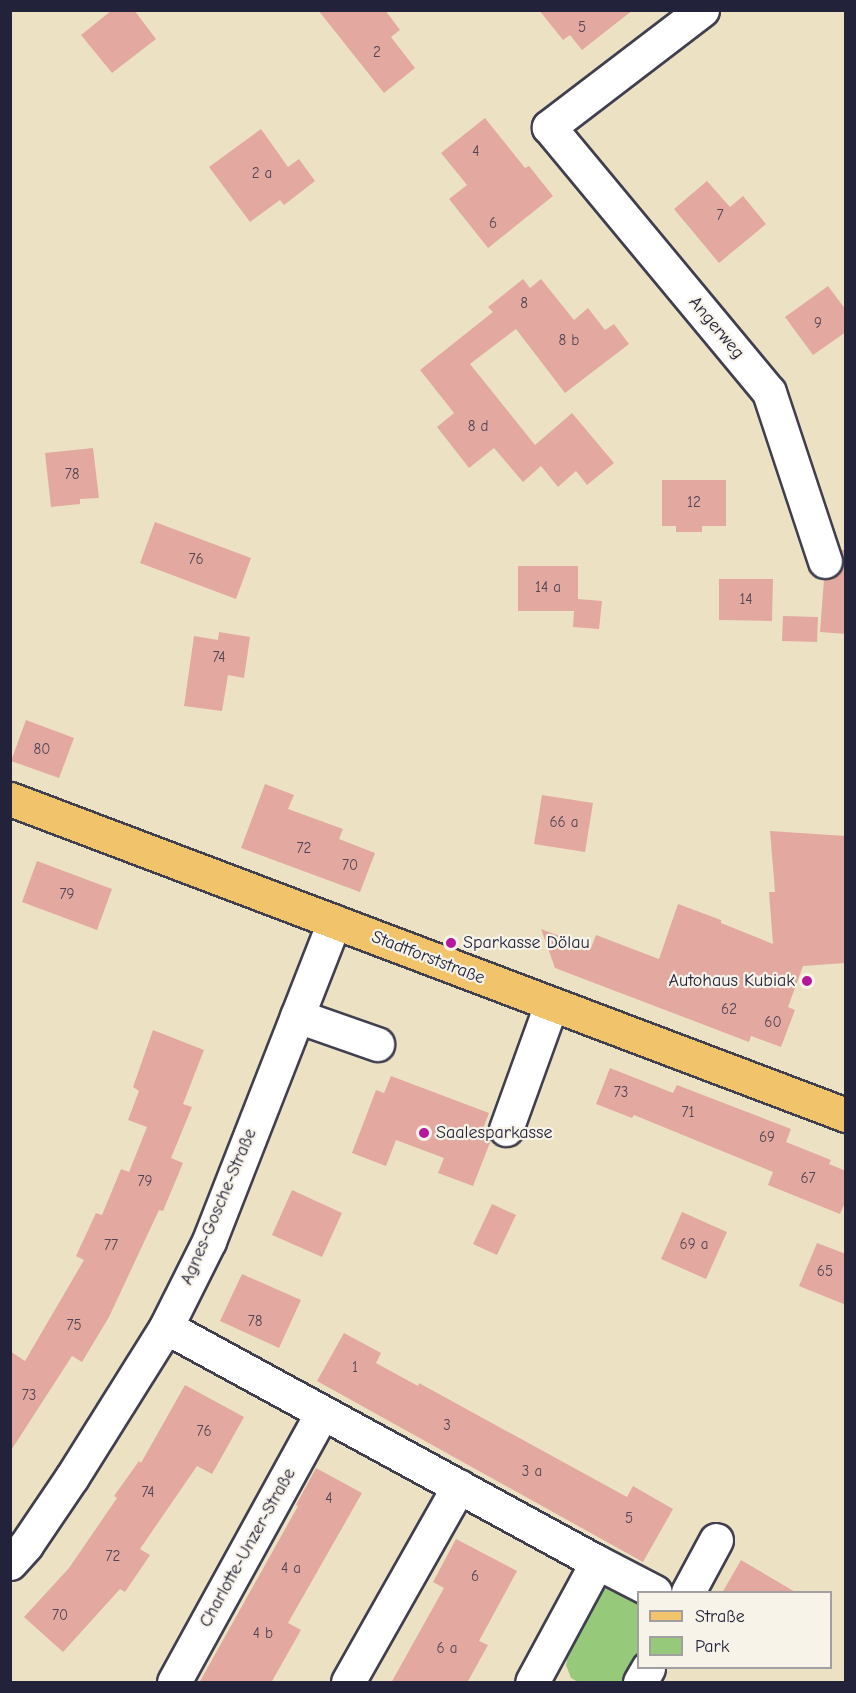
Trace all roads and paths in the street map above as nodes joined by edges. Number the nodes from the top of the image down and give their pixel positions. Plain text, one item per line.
1 (702, 10) edge
2 (825, 561) dead end
3 (10, 799) edge
4 (334, 922) junction
5 (551, 1005) junction
6 (297, 1016) junction
7 (377, 1044) dead end
8 (846, 1115) edge
9 (506, 1129) dead end
10 (166, 1327) junction
11 (322, 1413) junction
12 (459, 1486) junction
13 (716, 1540) dead end
14 (597, 1562) junction
15 (10, 1563) edge
16 (651, 1591) edge
17 (689, 1591) edge
18 (647, 1669) edge
19 (543, 1679) edge
20 (174, 1683) edge
21 (348, 1683) edge
22 (640, 1683) edge

1 - 2 street, Angerweg
3 - 4 main road, Stadtforststraße
4 - 5 main road, Stadtforststraße
4 - 6 street, Agnes-Gosche-Straße
5 - 8 main road, Stadtforststraße
5 - 9 street
6 - 7 street
6 - 10 street, Agnes-Gosche-Straße
10 - 11 street
10 - 15 street, Agnes-Gosche-Straße
11 - 12 street
11 - 20 street, Charlotte-Unzer-Straße
12 - 14 street
12 - 21 street
13 - 17 street
14 - 16 street
14 - 19 street
18 - 22 street

